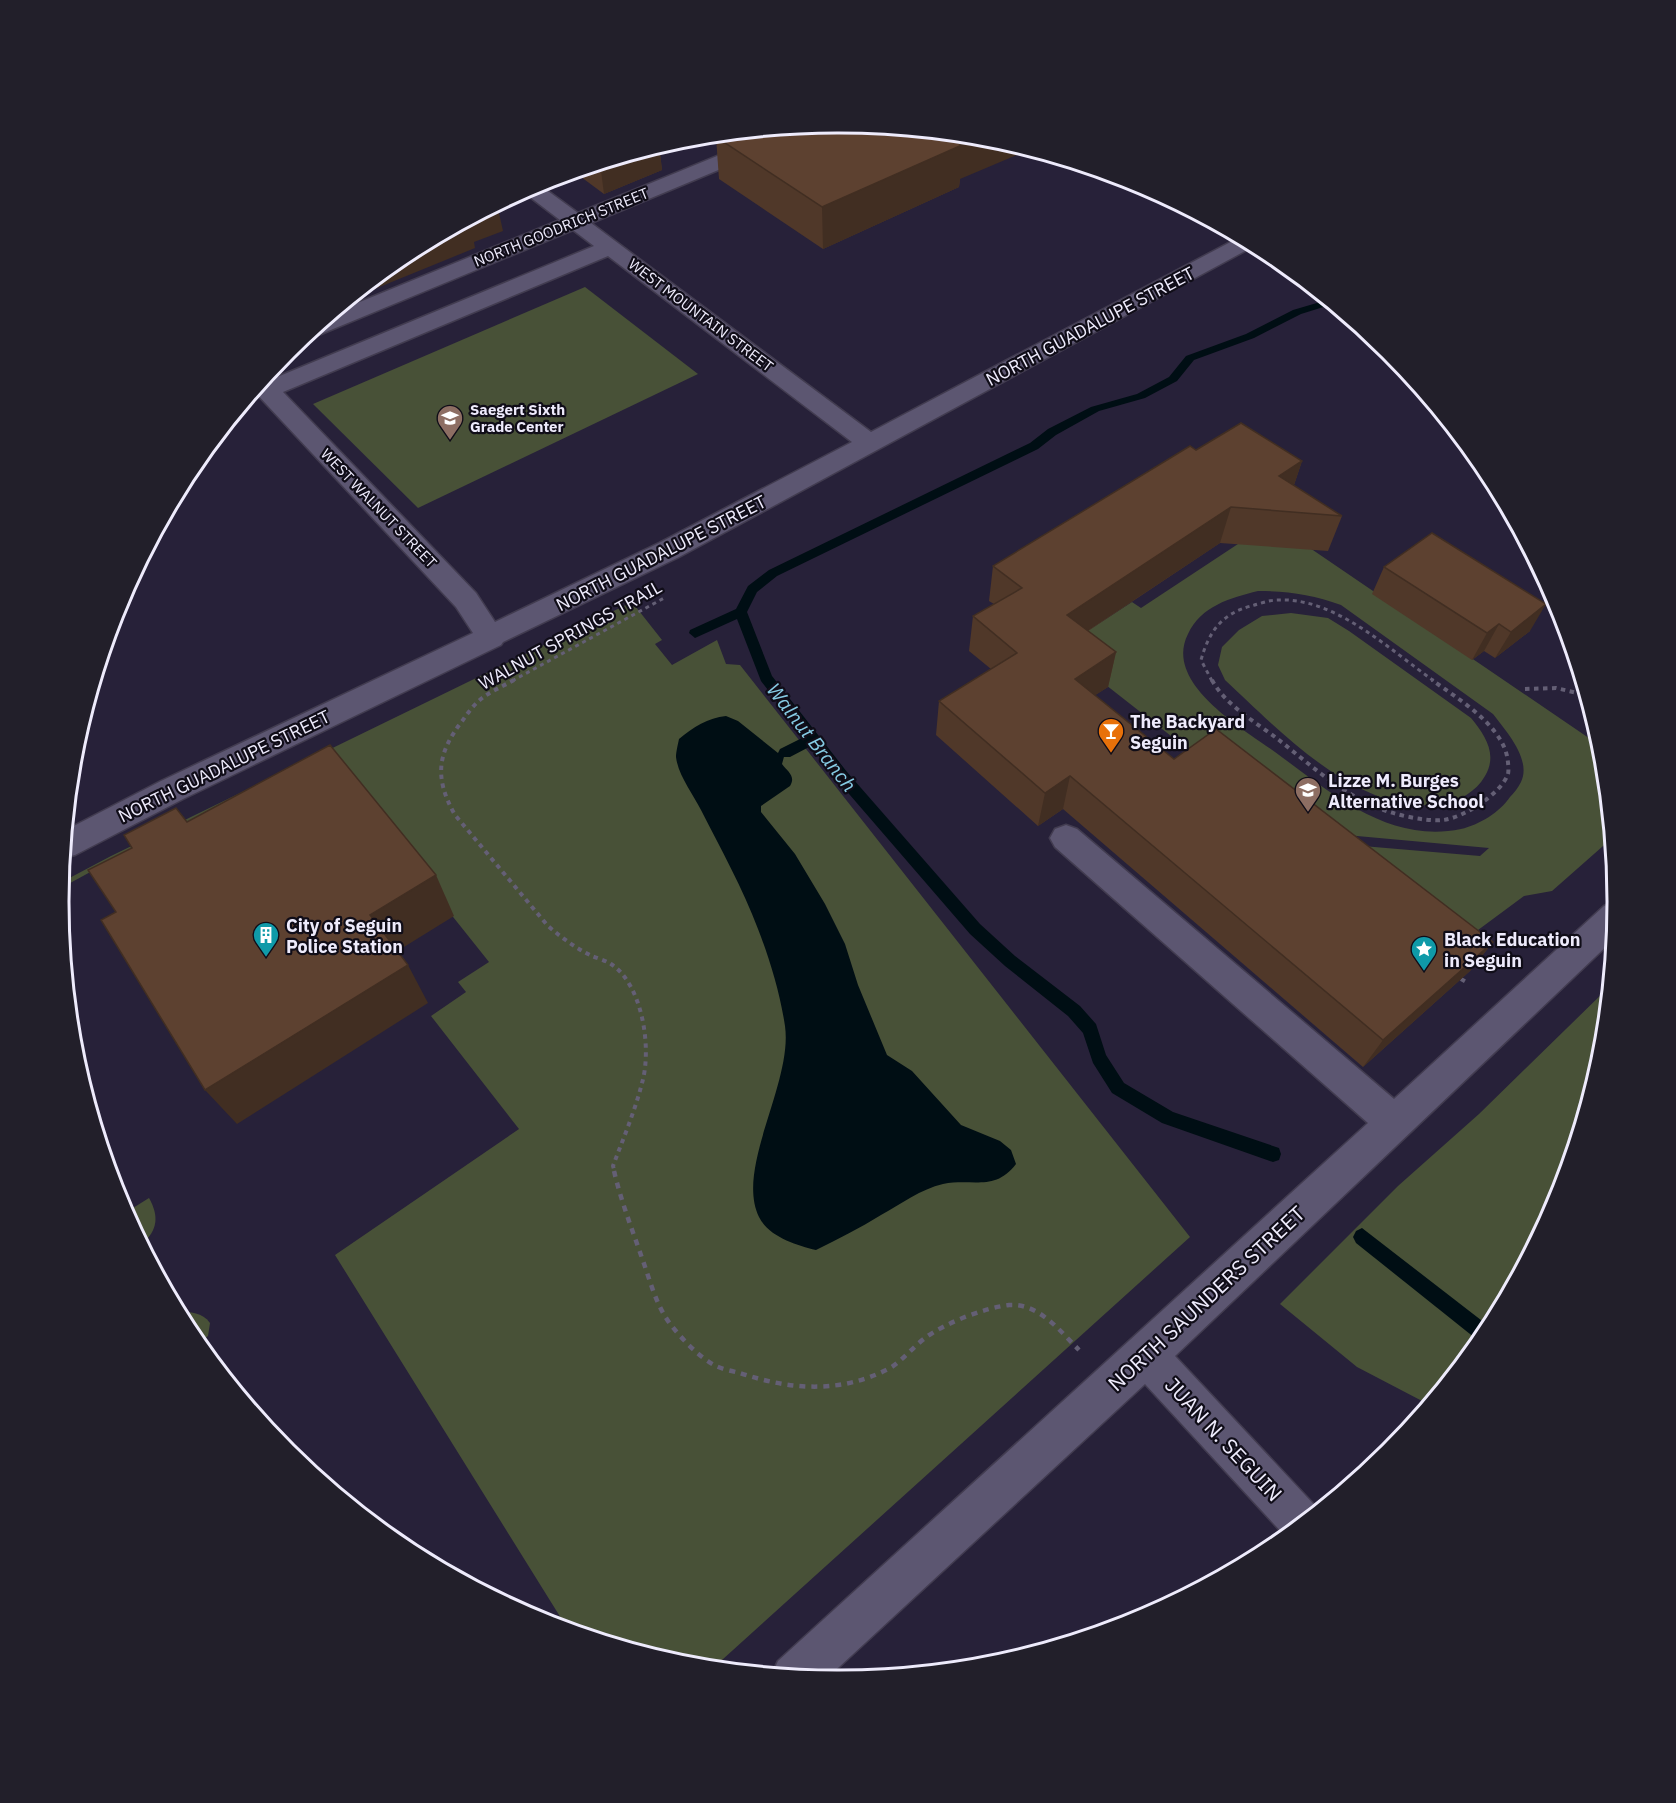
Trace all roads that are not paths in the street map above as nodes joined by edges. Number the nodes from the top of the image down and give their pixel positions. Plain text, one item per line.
1 (788, 134) edge
2 (539, 193) edge
3 (576, 221) junction
4 (1239, 246) edge
5 (610, 247) junction
6 (334, 320) edge
7 (269, 385) edge
8 (265, 389) edge
9 (871, 444) junction
10 (491, 638) junction
11 (1066, 838) dead end
12 (72, 842) edge
13 (1606, 925) edge
14 (1395, 1123) junction
15 (1146, 1355) junction
16 (1297, 1518) edge
17 (802, 1669) edge

1 - 3 street, NORTH GOODRICH STREET
2 - 3 street, WEST MOUNTAIN STREET
3 - 5 street, WEST MOUNTAIN STREET
3 - 6 street, NORTH GOODRICH STREET
4 - 9 street, NORTH GUADALUPE STREET
5 - 7 street
5 - 9 street, WEST MOUNTAIN STREET
8 - 10 street, WEST WALNUT STREET
9 - 10 street, NORTH GUADALUPE STREET
10 - 12 street, NORTH GUADALUPE STREET
11 - 14 street
13 - 14 street, NORTH SAUNDERS STREET
14 - 15 street, NORTH SAUNDERS STREET
15 - 16 street, JUAN N. SEGUIN
15 - 17 street, NORTH SAUNDERS STREET

